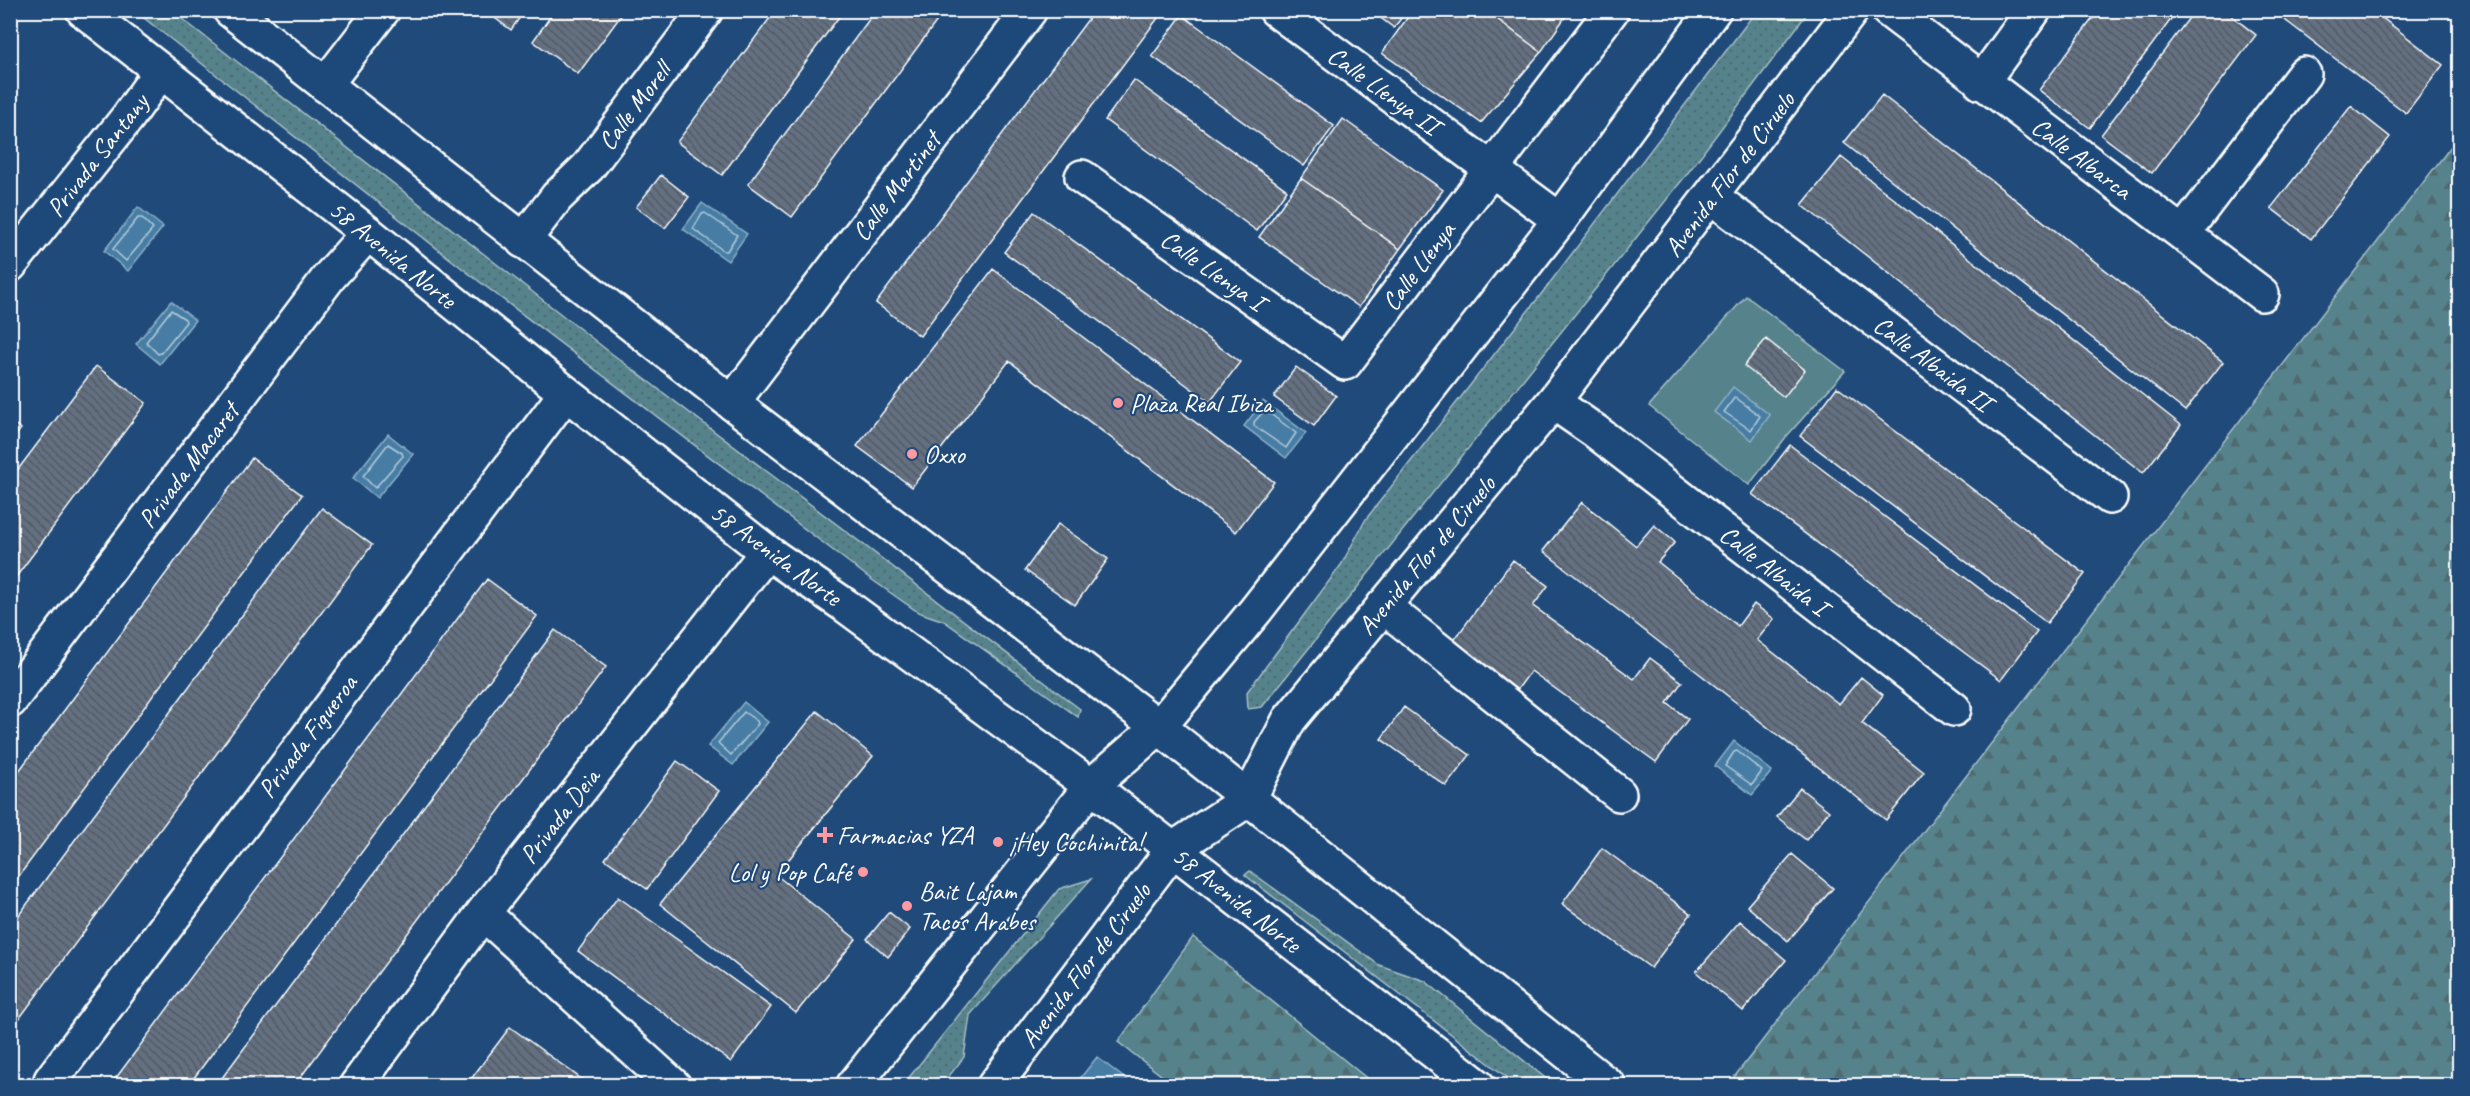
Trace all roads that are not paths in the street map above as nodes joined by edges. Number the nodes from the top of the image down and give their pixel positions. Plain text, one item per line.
1 (82, 10) edge
2 (230, 10) edge
3 (383, 10) edge
4 (706, 10) edge
5 (1030, 10) edge
6 (1276, 10) edge
7 (1612, 10) edge
8 (1714, 10) edge
9 (1852, 10) edge
10 (2034, 10) edge
11 (1898, 18) edge
12 (160, 72) junction
13 (2304, 74) dead end
14 (1981, 83) junction
15 (325, 85) junction
16 (1492, 169) junction
17 (1082, 177) dead end
18 (1712, 197) junction
19 (1560, 220) junction
20 (368, 233) junction
21 (2183, 233) junction
22 (523, 241) junction
23 (10, 266) edge
24 (2262, 294) dead end
25 (1345, 363) joint
26 (566, 393) junction
27 (1553, 402) junction
28 (732, 403) junction
29 (2110, 497) dead end
30 (767, 552) junction
31 (1383, 606) junction
32 (10, 701) edge
33 (1954, 709) dead end
34 (1159, 727) junction
35 (1091, 786) junction
36 (1619, 794) dead end
37 (1249, 799) junction
38 (1173, 849) junction
39 (483, 913) junction
40 (51, 1080) dead end
41 (356, 1086) edge
42 (674, 1086) edge
43 (853, 1086) edge
44 (994, 1086) edge
45 (1478, 1086) edge
46 (1609, 1086) edge

1 - 12 street, 58 Avenida Norte
2 - 15 street
3 - 15 street
4 - 22 street, Calle Morell
5 - 28 street, Calle Martinet
6 - 16 street, Calle Llenya II
7 - 16 street, Calle Llenya
8 - 19 street
9 - 18 street, Avenida Flor de Ciruelo
10 - 14 street
11 - 14 street, Calle Albarca
12 - 20 street, 58 Avenida Norte
12 - 23 street, Privada Santany
13 - 21 street
14 - 21 street, Calle Albarca
15 - 22 street
16 - 19 street
16 - 25 street, Calle Llenya
17 - 25 street, Calle Llenya I
18 - 27 street, Avenida Flor de Ciruelo
18 - 29 street, Calle Albaida II
19 - 34 street
20 - 26 street, 58 Avenida Norte
20 - 32 street, Privada Macaret
21 - 24 street, Calle Albarca
22 - 28 street
26 - 30 street, 58 Avenida Norte
26 - 40 street, Privada Figueroa
27 - 31 street, Avenida Flor de Ciruelo
27 - 33 street, Calle Albaida I
28 - 34 street
30 - 35 street, 58 Avenida Norte
30 - 39 street, Privada Deia
31 - 36 street
31 - 37 street, Avenida Flor de Ciruelo
34 - 35 street
34 - 37 street
35 - 38 street, 58 Avenida Norte
35 - 43 street
37 - 38 street, Avenida Flor de Ciruelo
37 - 46 street
38 - 44 street, Avenida Flor de Ciruelo
38 - 45 street, 58 Avenida Norte
39 - 41 street, Privada Deia
39 - 42 street

